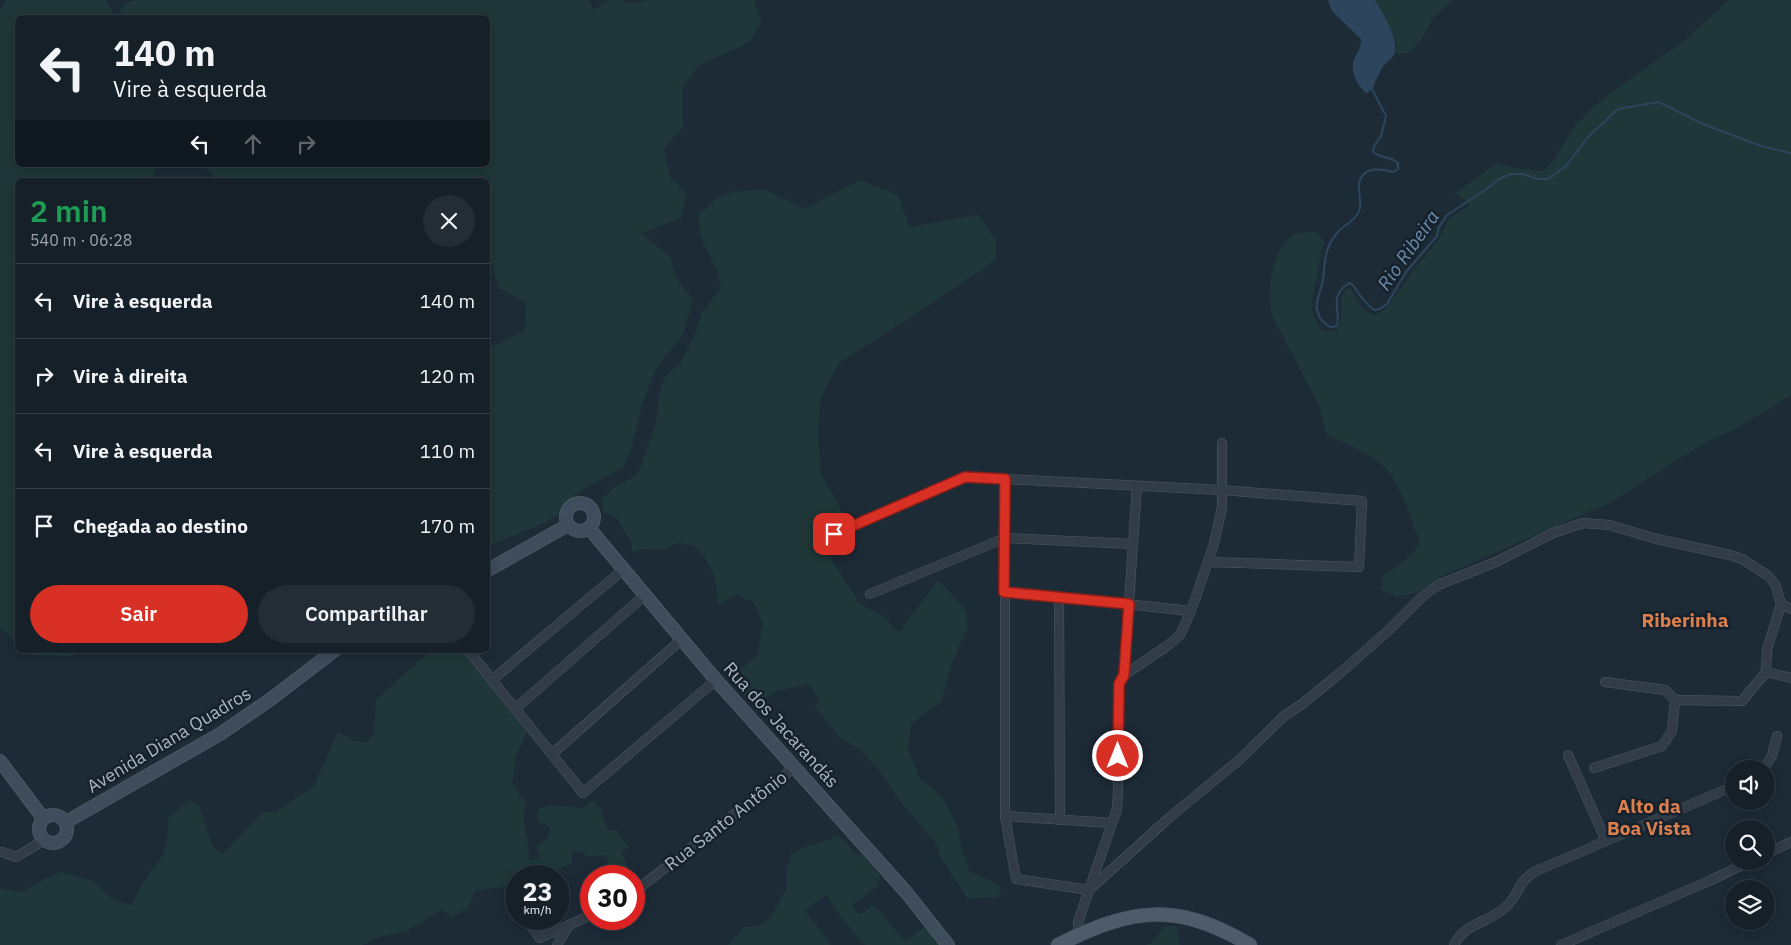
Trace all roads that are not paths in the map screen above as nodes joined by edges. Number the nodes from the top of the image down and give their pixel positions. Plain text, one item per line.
1 (1222, 443) dead end
2 (1005, 479) junction
3 (1137, 486) junction
4 (1222, 490) junction
5 (568, 525) junction
6 (589, 528) junction
7 (834, 534) dead end
8 (1004, 538) junction
9 (1133, 544) junction
10 (1208, 562) junction
11 (490, 569) edge
12 (624, 569) junction
13 (1004, 592) junction
14 (870, 594) dead end
15 (645, 595) junction
16 (1059, 597) junction
17 (1129, 604) junction
18 (1781, 604) junction
19 (1791, 609) edge
20 (1191, 611) junction
21 (682, 639) junction
22 (331, 653) edge
23 (470, 653) edge
24 (1766, 672) junction
25 (1124, 675) junction
26 (1791, 678) edge
27 (492, 680) junction
28 (716, 680) junction
29 (1605, 682) dead end
30 (1675, 700) junction
31 (515, 708) junction
32 (1777, 736) dead end
33 (552, 754) junction
34 (1568, 755) dead end
35 (1769, 760) edge
36 (0, 761) edge
37 (795, 767) junction
38 (1594, 768) dead end
39 (1725, 790) edge
40 (1005, 816) junction
41 (43, 818) junction
42 (1060, 820) junction
43 (66, 822) junction
44 (1112, 823) junction
45 (44, 840) junction
46 (1606, 841) junction
47 (1791, 842) edge
48 (1, 850) edge
49 (1775, 850) edge
50 (1732, 870) edge
51 (645, 883) edge
52 (1089, 890) junction
53 (534, 930) edge
54 (558, 930) edge
55 (566, 930) edge
56 (1078, 935) junction
57 (558, 945) edge
58 (948, 945) edge
59 (1058, 945) edge
60 (1250, 945) edge
61 (1454, 945) edge
62 (1561, 945) edge

1 - 4 street
2 - 3 street
2 - 7 street
2 - 8 street
3 - 4 street
3 - 9 street
4 - 10 street
4 - 10 street
5 - 6 street
5 - 6 street
5 - 11 street
6 - 12 street, Rua dos Jacarandás
8 - 9 street
8 - 13 street
8 - 14 street
9 - 17 street
10 - 20 street
12 - 15 street, Rua dos Jacarandás
12 - 27 street
13 - 16 street
13 - 40 street
15 - 21 street, Rua dos Jacarandás
15 - 31 street
16 - 17 street
16 - 42 street
17 - 20 street
17 - 25 street
18 - 19 street
18 - 24 street
18 - 52 street
20 - 25 street
21 - 28 street, Rua dos Jacarandás
21 - 33 street
22 - 43 street, Avenida Diana Quadros
23 - 27 street
24 - 26 street
24 - 30 street
25 - 44 street
27 - 31 street
28 - 33 street
28 - 37 street, Rua dos Jacarandás
29 - 30 street
30 - 38 street
31 - 33 street
32 - 35 street
34 - 46 street
36 - 41 street
37 - 51 street, Rua Santo Antônio
37 - 58 street, Rua dos Jacarandás
39 - 46 street
40 - 42 street
40 - 52 street
41 - 43 street
41 - 45 street
42 - 44 street
43 - 45 street
44 - 52 street
45 - 48 street
46 - 61 street
47 - 49 street
50 - 62 street
52 - 56 street
53 - 54 street
55 - 57 street
56 - 59 main road
56 - 60 main road

